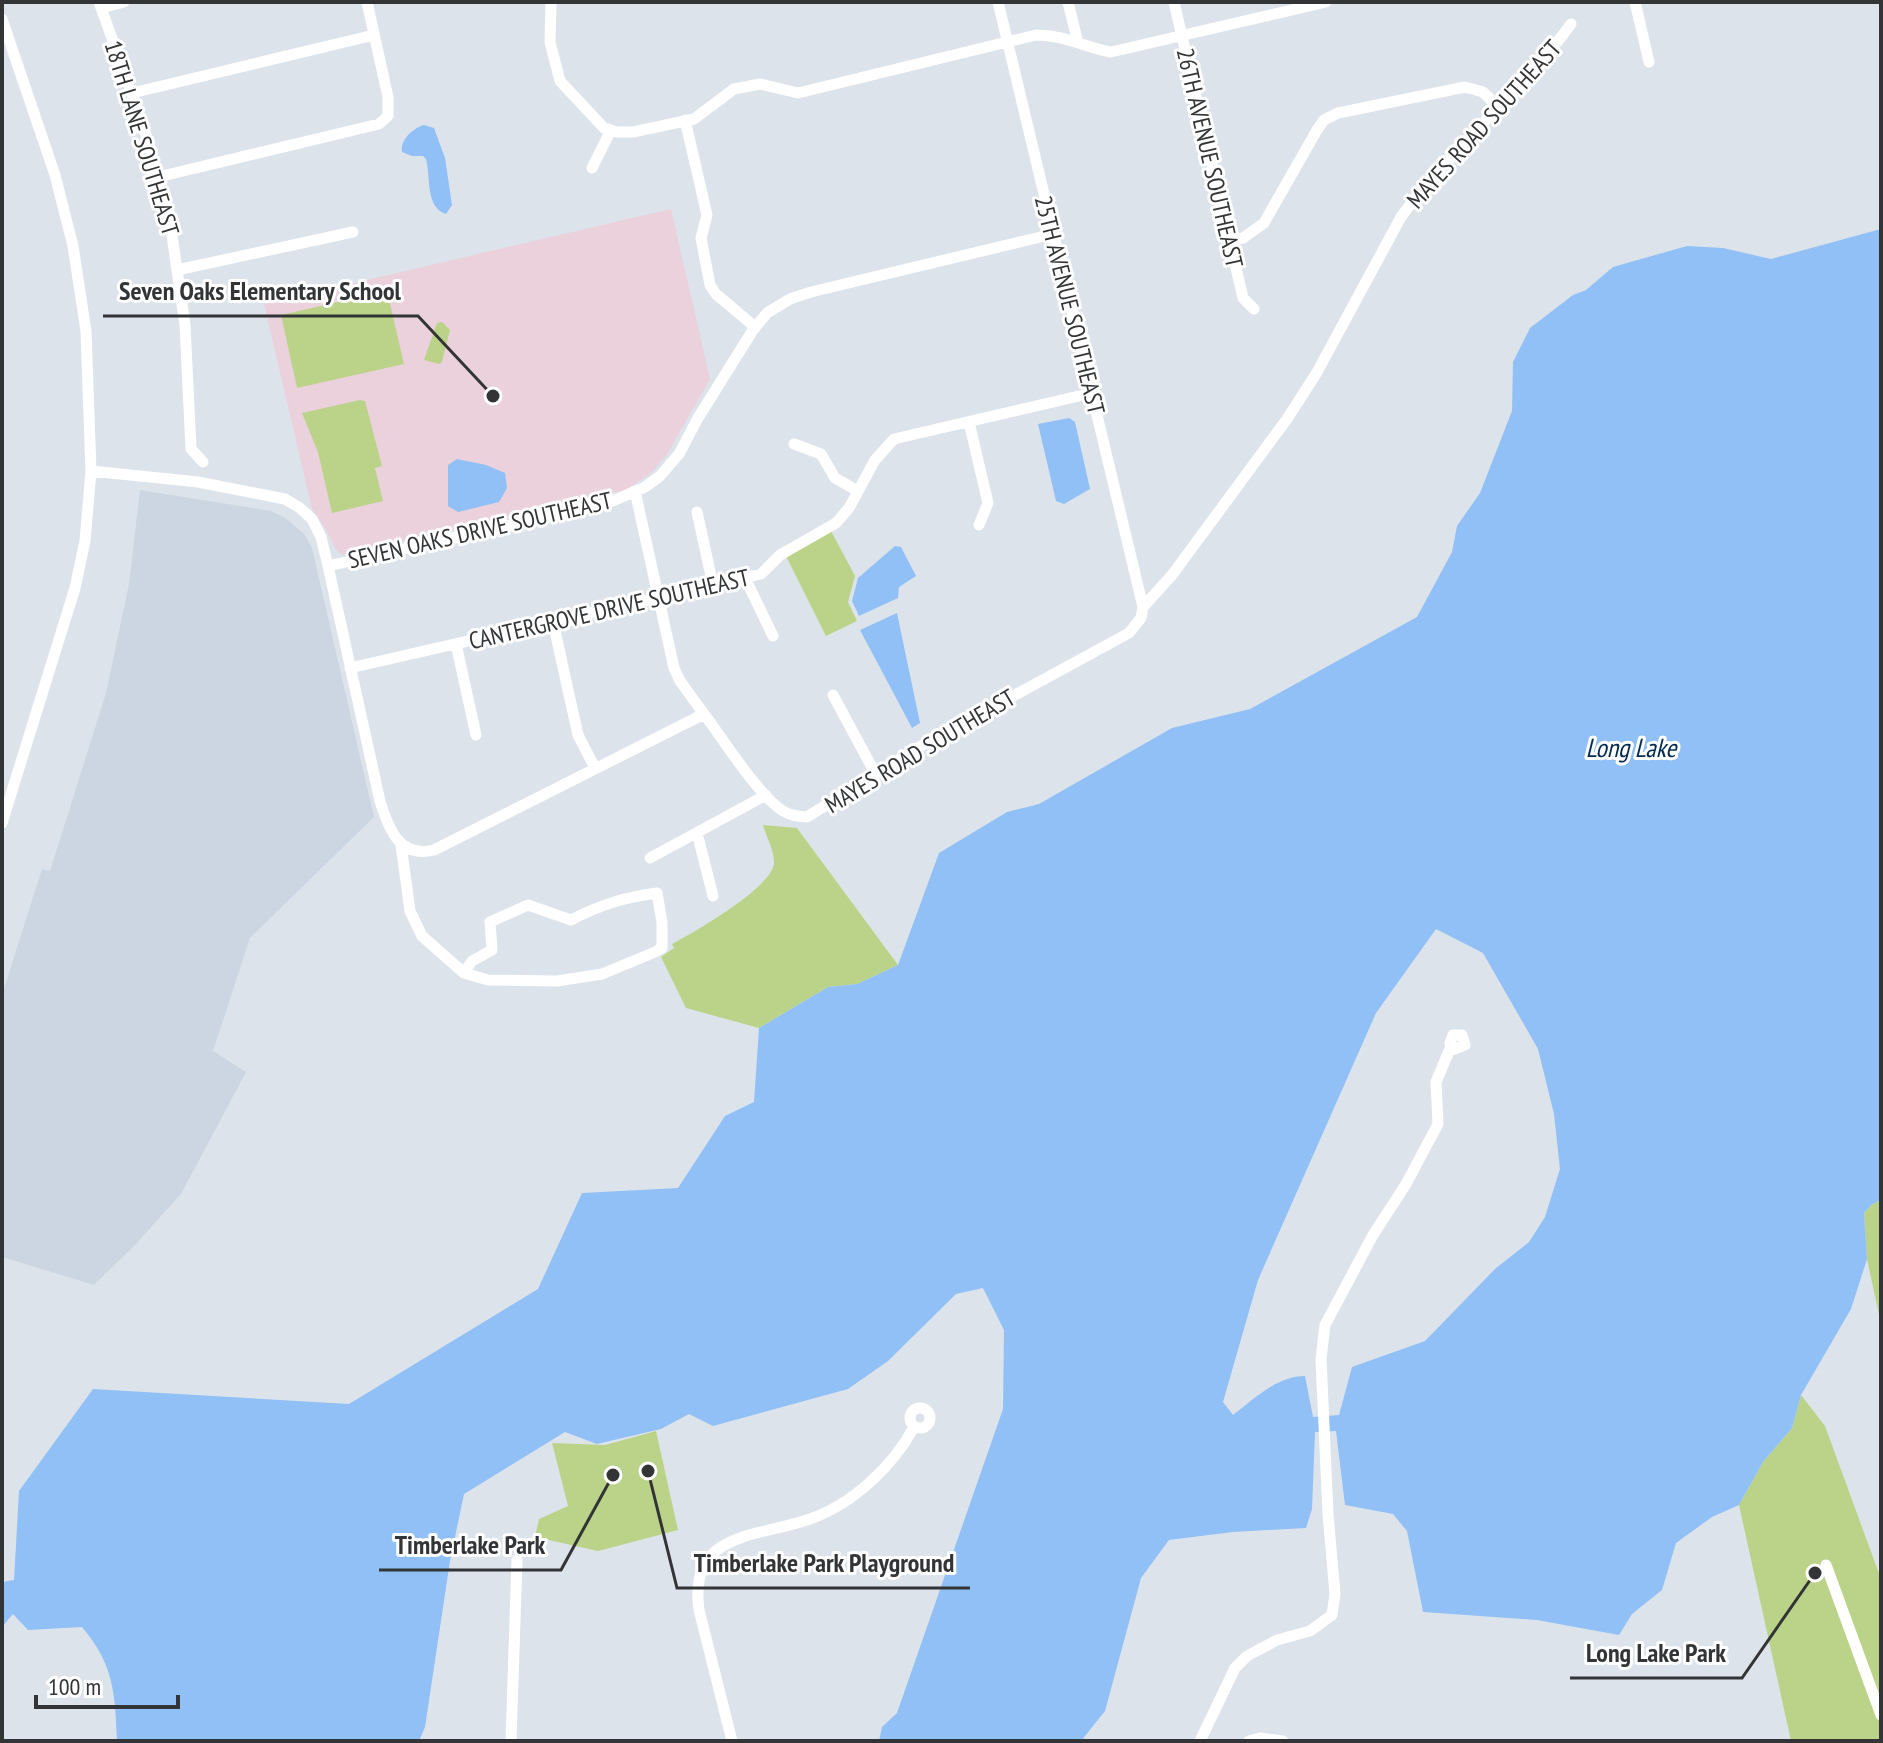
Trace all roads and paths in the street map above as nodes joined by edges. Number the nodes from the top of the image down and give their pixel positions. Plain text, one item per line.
1 (124, 2) edge
2 (367, 2) edge
3 (551, 2) edge
4 (998, 2) edge
5 (1068, 2) edge
6 (1174, 2) edge
7 (1326, 2) edge
8 (1635, 2) edge
9 (100, 5) edge
10 (1282, 7) edge
11 (2, 19) edge
12 (1571, 24) dead end
13 (1181, 34) junction
14 (374, 35) junction
15 (1007, 41) junction
16 (1078, 43) junction
17 (1649, 62) dead end
18 (132, 93) junction
19 (1499, 108) junction
20 (685, 120) junction
21 (611, 130) junction
22 (592, 168) dead end
23 (158, 177) junction
24 (353, 232) dead end
25 (1053, 234) junction
26 (1229, 242) junction
27 (177, 270) junction
28 (1254, 309) dead end
29 (755, 327) junction
30 (1092, 393) junction
31 (969, 422) junction
32 (794, 444) dead end
33 (203, 462) dead end
34 (91, 471) junction
35 (635, 491) junction
36 (858, 491) junction
37 (697, 512) dead end
38 (979, 525) dead end
39 (328, 566) junction
40 (745, 578) junction
41 (713, 585) junction
42 (658, 598) junction
43 (1143, 607) junction
44 (553, 622) junction
45 (773, 636) dead end
46 (456, 644) junction
47 (350, 668) junction
48 (833, 695) dead end
49 (704, 714) junction
50 (476, 735) dead end
51 (595, 768) junction
52 (875, 773) junction
53 (2, 779) edge
54 (15, 783) junction
55 (766, 795) junction
56 (2, 823) edge
57 (697, 833) junction
58 (401, 845) junction
59 (650, 858) dead end
60 (713, 896) dead end
61 (464, 973) junction
62 (1451, 1048) dead end
63 (914, 1427) dead end
64 (517, 1560) dead end
65 (1826, 1565) dead end
66 (1881, 1715) edge
67 (511, 1741) edge
68 (732, 1741) edge
69 (1200, 1741) edge
70 (1249, 1741) edge
71 (1283, 1741) edge

1 - 9 street
2 - 14 street
3 - 21 street
4 - 15 street, 25TH AVENUE SOUTHEAST
5 - 16 street
6 - 13 street, 26TH AVENUE SOUTHEAST
7 - 10 street
8 - 17 street
9 - 18 street, 18TH LANE SOUTHEAST
10 - 13 street
11 - 34 street
12 - 19 street, MAYES ROAD SOUTHEAST
13 - 16 street
13 - 26 street, 26TH AVENUE SOUTHEAST
14 - 18 street
14 - 23 street
15 - 16 street
15 - 20 street
15 - 25 street, 25TH AVENUE SOUTHEAST
18 - 23 street, 18TH LANE SOUTHEAST
19 - 26 street
19 - 43 street, MAYES ROAD SOUTHEAST
20 - 21 street
20 - 29 street
21 - 22 street
23 - 27 street, 18TH LANE SOUTHEAST
24 - 27 street
25 - 29 street, SEVEN OAKS DRIVE SOUTHEAST
25 - 30 street, 25TH AVENUE SOUTHEAST
26 - 28 street, 26TH AVENUE SOUTHEAST
27 - 33 street, 18TH LANE SOUTHEAST
29 - 35 street, SEVEN OAKS DRIVE SOUTHEAST
30 - 31 street, CANTERGROVE DRIVE SOUTHEAST
30 - 43 street, 25TH AVENUE SOUTHEAST
31 - 36 street, CANTERGROVE DRIVE SOUTHEAST
31 - 38 street
32 - 36 street
34 - 39 street
34 - 54 street
35 - 39 street, SEVEN OAKS DRIVE SOUTHEAST
35 - 42 street, MAYES ROAD SOUTHEAST
36 - 40 street, CANTERGROVE DRIVE SOUTHEAST
37 - 41 street
39 - 47 street
40 - 41 street, CANTERGROVE DRIVE SOUTHEAST
40 - 45 street
41 - 42 street, CANTERGROVE DRIVE SOUTHEAST
42 - 44 street, CANTERGROVE DRIVE SOUTHEAST
42 - 49 street, MAYES ROAD SOUTHEAST
43 - 52 street, MAYES ROAD SOUTHEAST
44 - 46 street, CANTERGROVE DRIVE SOUTHEAST
44 - 51 street
46 - 47 street, CANTERGROVE DRIVE SOUTHEAST
46 - 50 street
47 - 58 street
48 - 52 street
49 - 51 street
49 - 55 street, MAYES ROAD SOUTHEAST
51 - 58 street
52 - 55 street, MAYES ROAD SOUTHEAST
53 - 54 street
54 - 56 street
55 - 57 street
57 - 59 street
57 - 60 street
58 - 61 street
61 - 61 street
62 - 69 street
63 - 68 street
64 - 67 street
65 - 66 street
70 - 71 street

